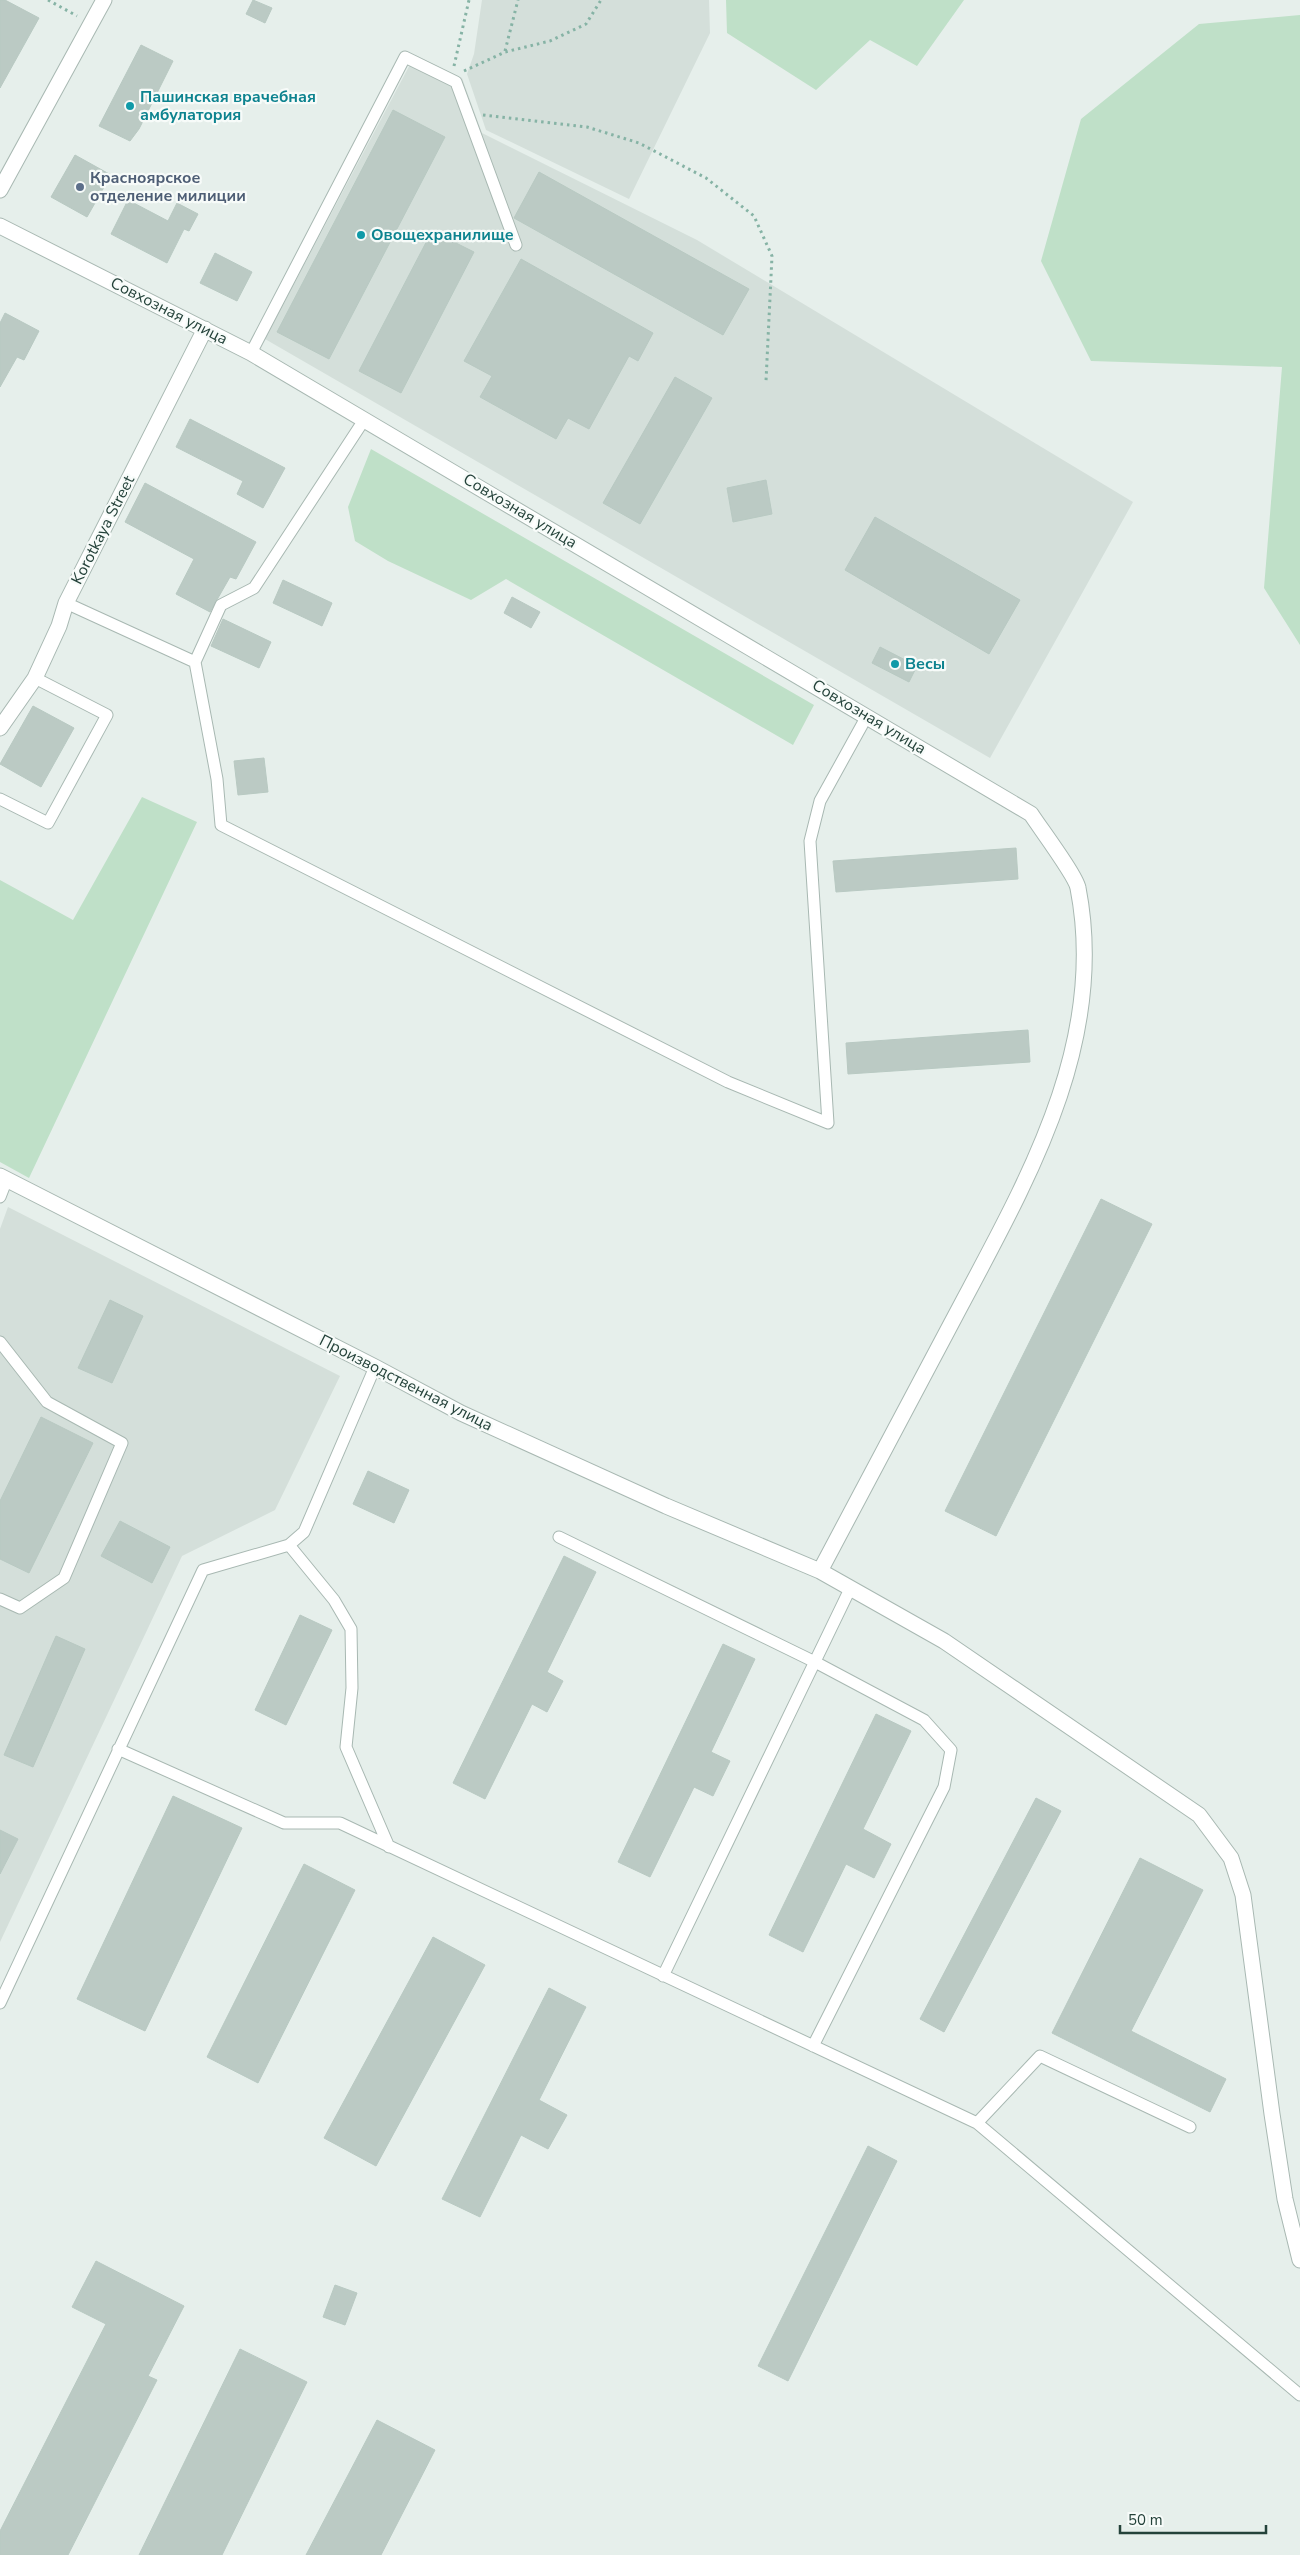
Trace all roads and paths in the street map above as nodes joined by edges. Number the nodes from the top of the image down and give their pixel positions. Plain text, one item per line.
1 (48, 0) edge
2 (104, 0) edge
3 (470, 0) edge
4 (518, 0) edge
5 (601, 0) edge
6 (91, 24) junction
7 (505, 52) junction
8 (456, 82) junction
9 (468, 113) junction
10 (0, 190) edge
11 (0, 226) edge
12 (516, 245) dead end
13 (205, 329) junction
14 (251, 353) junction
15 (766, 381) dead end
16 (364, 420) junction
17 (66, 603) junction
18 (195, 662) junction
19 (35, 678) junction
20 (867, 716) junction
21 (0, 728) edge
22 (0, 799) edge
23 (4, 1178) edge
24 (0, 1197) edge
25 (0, 1342) edge
26 (375, 1367) junction
27 (559, 1537) dead end
28 (289, 1545) junction
29 (820, 1571) junction
30 (850, 1589) junction
31 (0, 1599) edge
32 (815, 1662) junction
33 (118, 1749) junction
34 (389, 1847) junction
35 (663, 1976) junction
36 (0, 2003) edge
37 (814, 2046) junction
38 (977, 2123) junction
39 (1190, 2128) dead end
40 (1300, 2260) edge
41 (1300, 2394) edge

1 - 6 path
2 - 6 street
3 - 8 path
4 - 7 path
5 - 7 path
6 - 10 street
7 - 8 path
8 - 9 lane
8 - 14 lane
9 - 12 lane
9 - 15 path
11 - 13 street, Совхозная улица
13 - 14 street, Совхозная улица
13 - 17 street, Korotkaya Street
14 - 16 street, Совхозная улица
16 - 18 lane
16 - 20 street, Совхозная улица
17 - 18 lane
17 - 19 street, Korotkaya Street
18 - 20 lane
19 - 21 street, Korotkaya Street
19 - 22 lane
20 - 29 street, Совхозная улица
23 - 24 lane
23 - 26 street, Производственная улица
25 - 31 lane
26 - 28 lane
26 - 29 street, Производственная улица
27 - 32 lane
28 - 33 lane
28 - 34 lane
29 - 30 street, Производственная улица
30 - 32 lane
30 - 40 street, Производственная улица
32 - 35 lane
32 - 37 lane
33 - 34 lane
33 - 36 lane
34 - 35 lane
35 - 37 lane
37 - 38 lane
38 - 39 lane
38 - 41 lane

